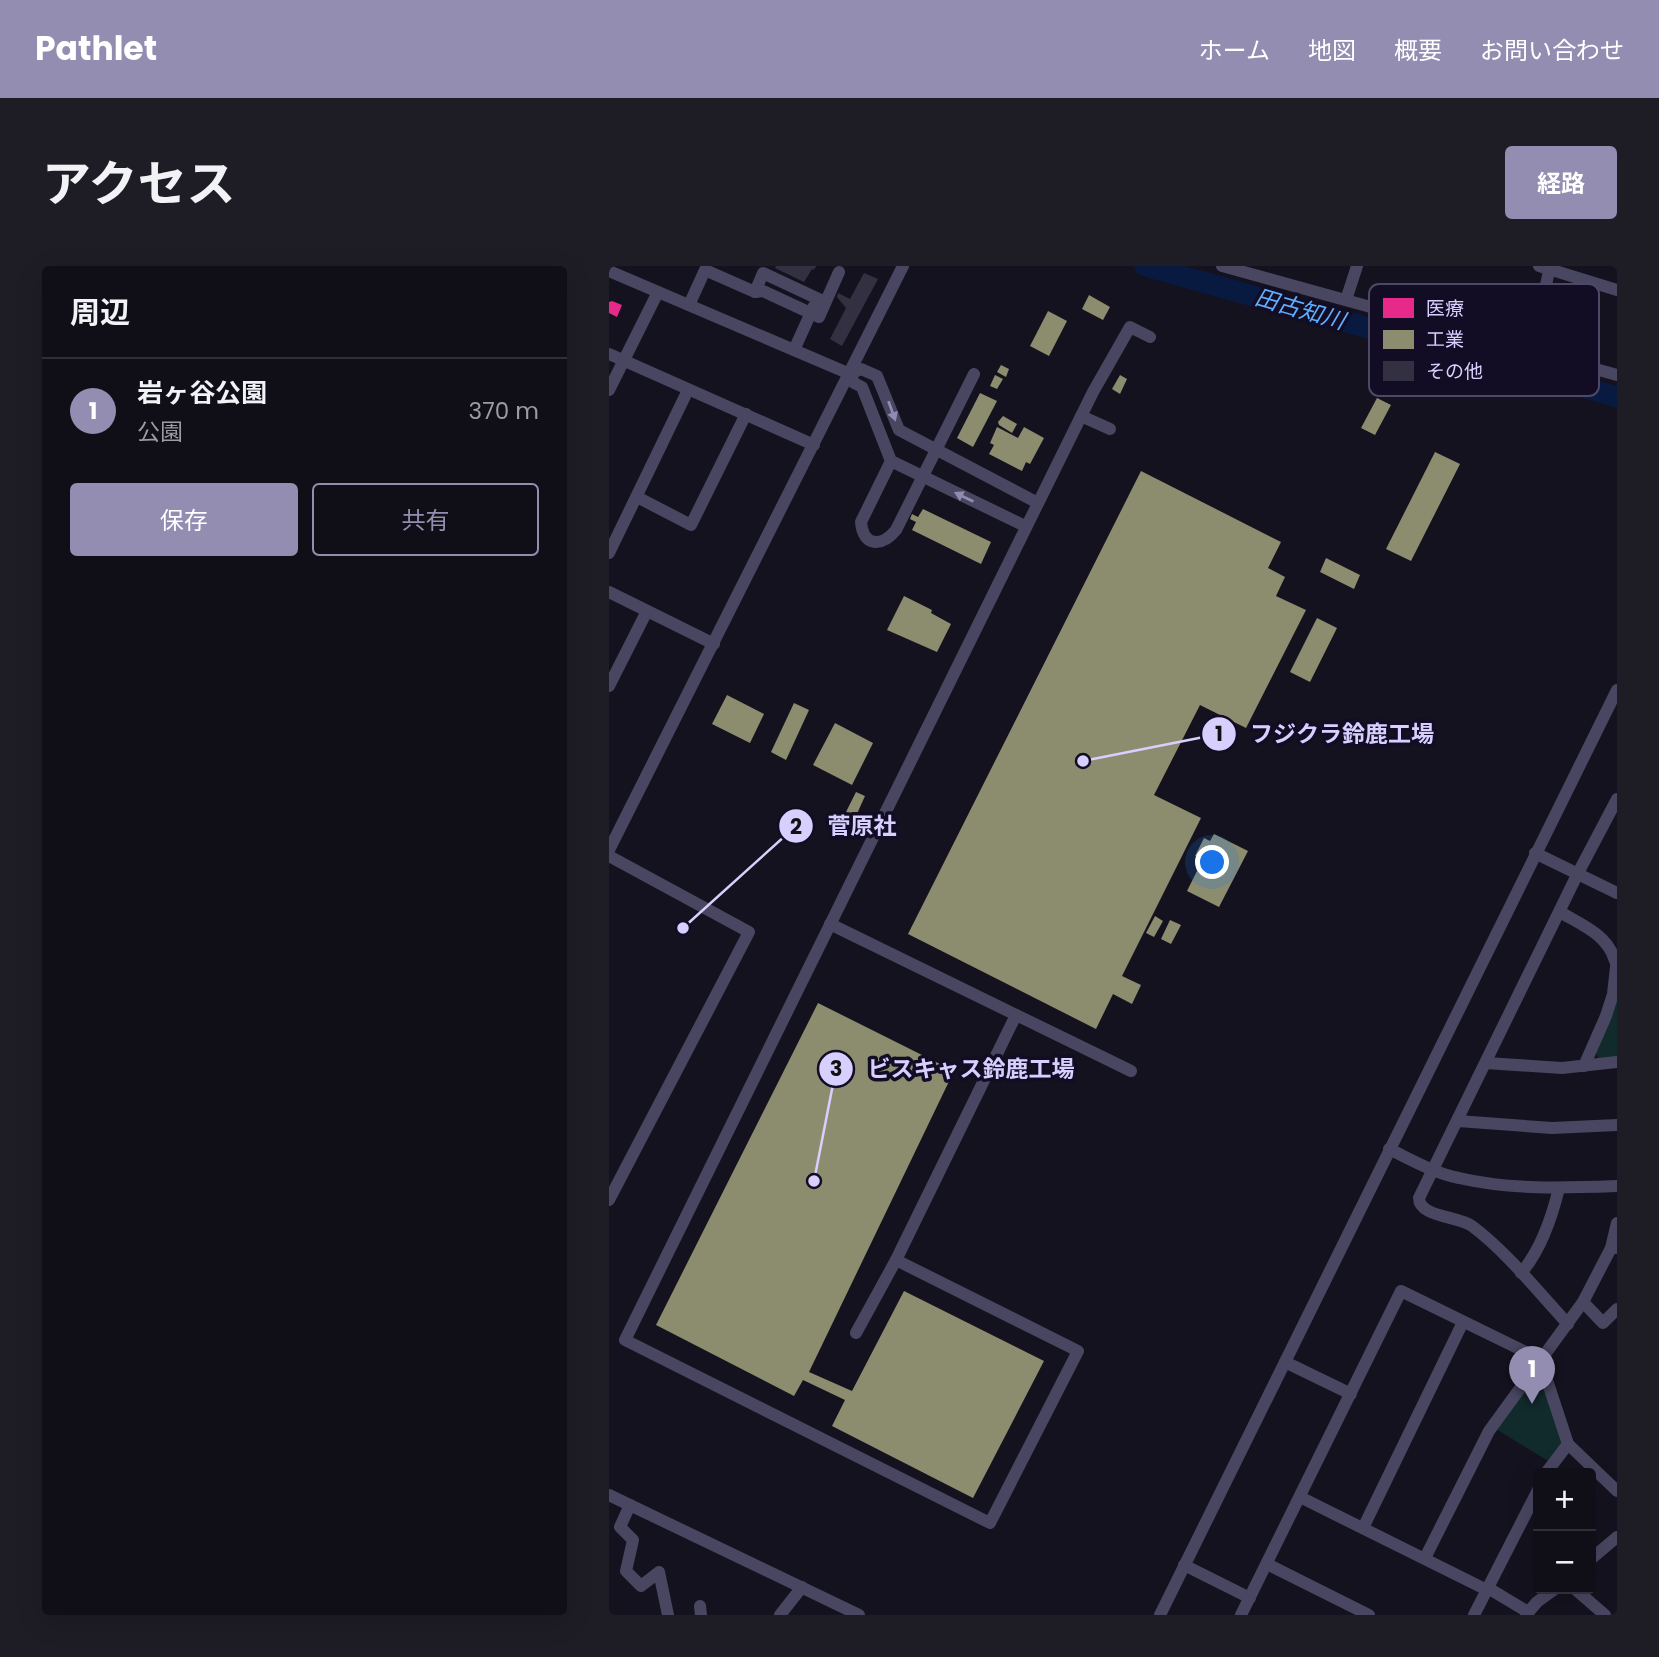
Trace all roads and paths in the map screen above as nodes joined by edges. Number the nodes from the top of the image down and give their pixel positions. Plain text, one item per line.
1 (903, 266) edge
2 (1223, 266) edge
3 (1357, 266) edge
4 (1546, 268) edge
5 (1254, 270) edge
6 (609, 271) edge
7 (839, 272) dead end
8 (1598, 284) edge
9 (1599, 284) edge
10 (1617, 290) edge
11 (658, 292) junction
12 (755, 292) junction
13 (1346, 300) junction
14 (821, 301) junction
15 (689, 305) junction
16 (1369, 306) edge
17 (811, 313) junction
18 (1150, 337) dead end
19 (794, 350) junction
20 (609, 354) edge
21 (624, 360) junction
22 (1599, 370) edge
23 (850, 374) junction
24 (974, 374) dead end
25 (1617, 375) edge
26 (609, 390) edge
27 (688, 390) junction
28 (745, 414) junction
29 (1081, 416) junction
30 (1111, 429) dead end
31 (814, 445) junction
32 (936, 450) junction
33 (891, 461) junction
34 (923, 477) junction
35 (637, 497) junction
36 (1038, 503) junction
37 (1025, 526) junction
38 (609, 553) edge
39 (609, 592) edge
40 (647, 611) junction
41 (714, 644) junction
42 (609, 686) edge
43 (1617, 690) edge
44 (1617, 799) edge
45 (1614, 813) edge
46 (609, 850) edge
47 (1535, 853) junction
48 (609, 856) edge
49 (1577, 875) junction
50 (1617, 892) edge
51 (1560, 912) junction
52 (830, 924) junction
53 (1616, 960) edge
54 (1016, 1015) junction
55 (1486, 1063) junction
56 (1617, 1064) edge
57 (1584, 1066) junction
58 (1131, 1071) dead end
59 (1458, 1121) junction
60 (1617, 1125) edge
61 (1389, 1149) junction
62 (1433, 1170) junction
63 (1617, 1186) edge
64 (1559, 1188) junction
65 (609, 1200) edge
66 (1617, 1223) edge
67 (1614, 1248) edge
68 (896, 1260) junction
69 (1521, 1273) junction
70 (1583, 1302) junction
71 (1617, 1309) edge
72 (1464, 1322) junction
73 (1568, 1324) junction
74 (856, 1333) dead end
75 (1540, 1359) junction
76 (1285, 1362) junction
77 (1351, 1394) junction
78 (1568, 1444) junction
79 (1550, 1468) edge
80 (1617, 1491) edge
81 (609, 1495) edge
82 (1300, 1497) junction
83 (630, 1505) junction
84 (1533, 1508) edge
85 (1363, 1528) junction
86 (1617, 1537) edge
87 (1596, 1552) edge
88 (1425, 1558) junction
89 (1267, 1564) junction
90 (1184, 1565) junction
91 (802, 1587) junction
92 (1487, 1589) junction
93 (1549, 1594) edge
94 (1581, 1594) edge
95 (1249, 1598) junction
96 (1527, 1613) edge
97 (668, 1615) edge
98 (780, 1615) edge
99 (859, 1615) edge
100 (1160, 1615) edge
101 (1241, 1615) edge
102 (1369, 1615) edge
103 (1474, 1615) edge
104 (1605, 1615) edge

1 - 23 street
2 - 5 street
3 - 13 street
4 - 8 street
5 - 13 street
6 - 11 street
7 - 14 street
9 - 10 street
11 - 15 street
11 - 21 street
12 - 14 street
12 - 15 street
12 - 17 street
13 - 16 street
14 - 17 street
15 - 19 street
17 - 19 street
18 - 29 street
19 - 23 street
20 - 21 street
21 - 26 street
21 - 27 street
22 - 25 street
23 - 31 street
23 -> 32 street
23 - 33 street
24 - 32 street
27 - 28 street
27 - 35 street
28 - 31 street
28 - 35 street
29 - 30 street
29 - 36 street
31 - 41 street
32 - 34 street
32 - 36 street
33 - 34 street
33 - 34 street
37 -> 34 street
35 - 38 street
36 - 37 street
37 - 52 street
39 - 40 street
40 - 41 street
40 - 42 street
41 - 46 street
43 - 47 street
44 - 45 street
45 - 49 street
47 - 49 street
47 - 61 street
48 - 65 street
49 - 50 street
49 - 51 street
51 - 53 street
51 - 55 street
52 - 54 street
52 - 68 street
53 - 57 street
54 - 58 street
54 - 68 street
55 - 57 street
55 - 59 street
56 - 57 street
59 - 60 street
59 - 62 street
61 - 62 street
61 - 76 street
62 - 64 street
62 - 69 street
63 - 64 street
64 - 69 street
66 - 67 street
67 - 70 street
68 - 74 street
69 - 73 street
70 - 71 street
70 - 73 street
72 - 75 street
72 - 77 street
72 - 85 street
73 - 75 street
75 - 78 street
75 - 88 street
76 - 77 street
76 - 90 street
77 - 82 street
78 - 79 street
78 - 80 street
81 - 83 street
82 - 85 street
82 - 89 street
83 - 91 street
83 - 97 street
84 - 92 street
85 - 88 street
86 - 87 street
88 - 92 street
89 - 95 street
89 - 102 street
90 - 95 street
90 - 100 street
91 - 98 street
91 - 99 street
92 - 96 street
92 - 103 street
93 - 96 street
94 - 104 street
95 - 101 street

